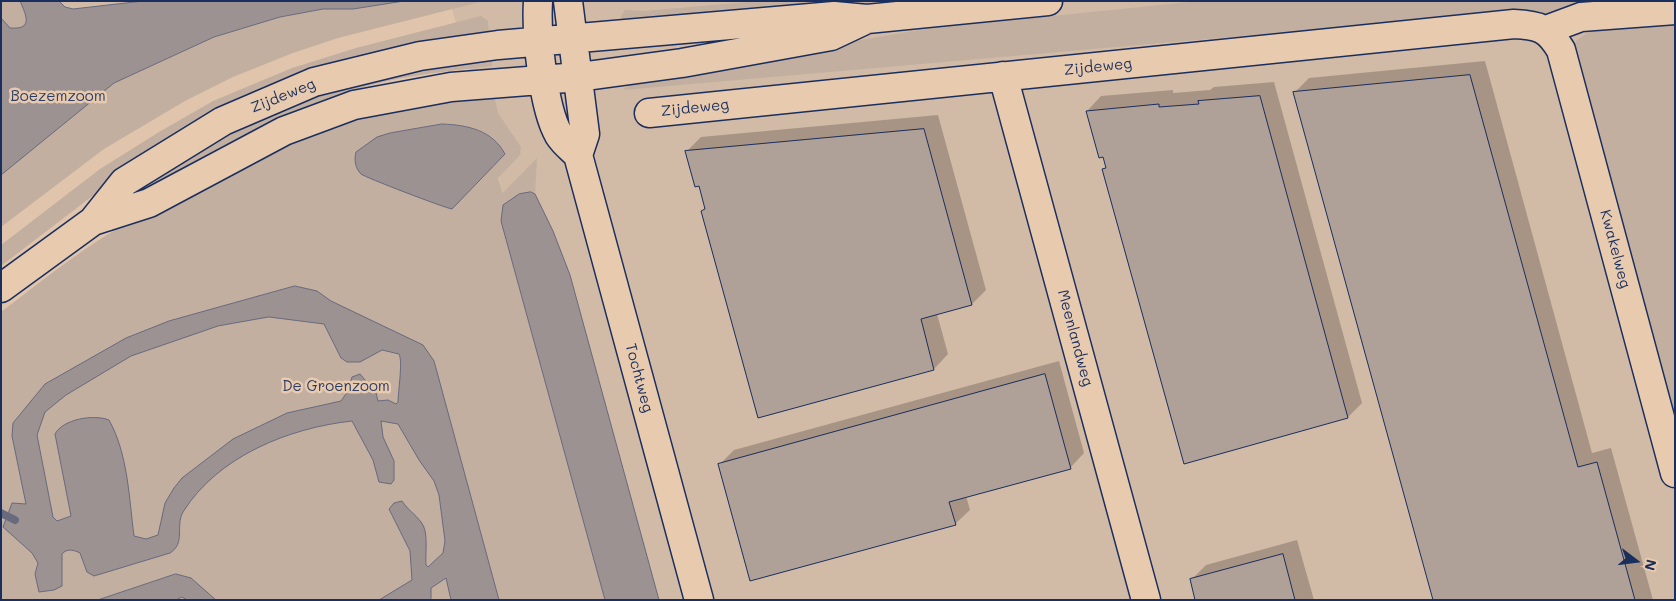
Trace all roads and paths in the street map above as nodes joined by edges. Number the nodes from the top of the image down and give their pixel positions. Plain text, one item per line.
1 (538, 1) edge
2 (568, 1) edge
3 (1048, 1) edge
4 (1675, 10) edge
5 (867, 18) junction
6 (1546, 30) junction
7 (573, 38) junction
8 (539, 41) junction
9 (1003, 76) junction
10 (579, 77) junction
11 (544, 80) junction
12 (649, 113) dead end
13 (578, 155) junction
14 (93, 221) junction
15 (1, 288) edge
16 (1675, 473) edge
17 (699, 600) edge
18 (1146, 600) edge

1 - 8 street, Tochtweg
2 - 7 street
3 - 5 street, Zijdeweg
4 - 6 street
5 - 7 street, Zijdeweg
5 - 10 street, Zijdeweg
6 - 9 street, Zijdeweg
6 - 16 street, Kwakelweg
7 - 8 street, Zijdeweg
7 - 10 street
8 - 11 street, Tochtweg
8 - 14 street, Zijdeweg
9 - 12 street, Zijdeweg
9 - 18 street, Meenlandweg
10 - 11 street, Zijdeweg
10 - 13 street
11 - 13 street, Tochtweg
11 - 14 street, Zijdeweg
13 - 17 street, Tochtweg
14 - 15 street, Zijdeweg

